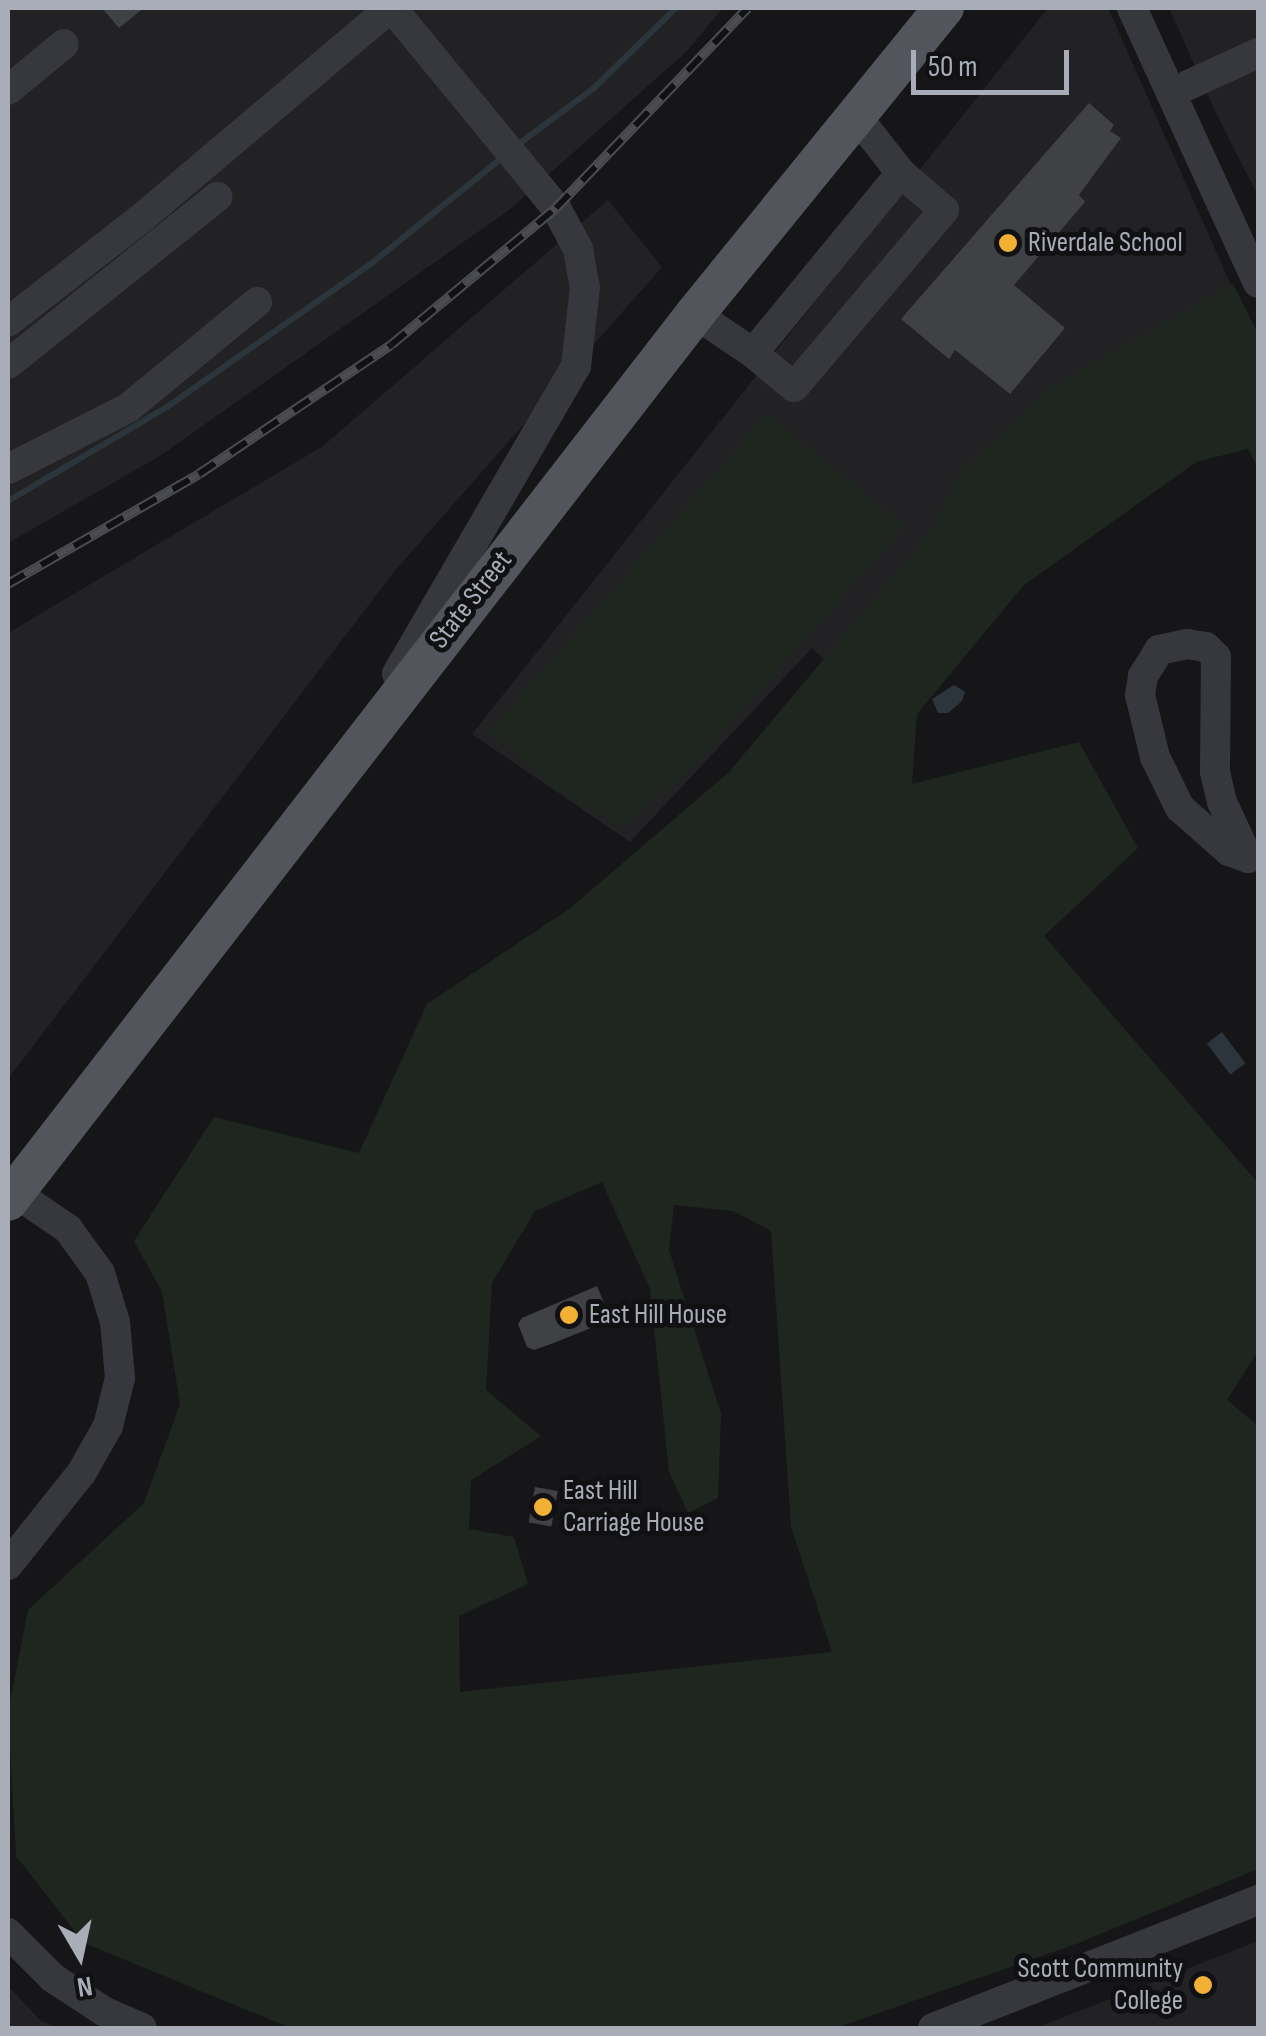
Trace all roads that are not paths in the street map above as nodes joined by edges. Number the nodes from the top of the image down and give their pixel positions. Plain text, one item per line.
1 (391, 8) edge
2 (944, 8) edge
3 (1132, 8) edge
4 (64, 44) dead end
5 (1258, 53) edge
6 (8, 90) edge
7 (1171, 93) junction
8 (854, 112) junction
9 (901, 173) junction
10 (217, 197) dead end
11 (1258, 283) edge
12 (257, 302) dead end
13 (695, 314) junction
14 (8, 322) edge
15 (752, 353) junction
16 (8, 364) edge
17 (8, 470) edge
18 (357, 746) junction
19 (1253, 865) edge
20 (9, 1194) edge
21 (8, 1565) edge
22 (1258, 1900) edge
23 (8, 1933) edge
24 (142, 2028) edge
25 (933, 2028) edge

1 - 14 street
1 - 18 street
2 - 8 main road, State Street
3 - 7 street
4 - 6 street
5 - 7 street
7 - 11 street
8 - 9 street
8 - 13 main road, State Street
9 - 15 street
9 - 15 street
10 - 16 street
12 - 17 street
13 - 15 street
13 - 18 main road, State Street
18 - 20 main road, State Street
19 - 19 street
20 - 21 street
22 - 25 street
23 - 24 street

